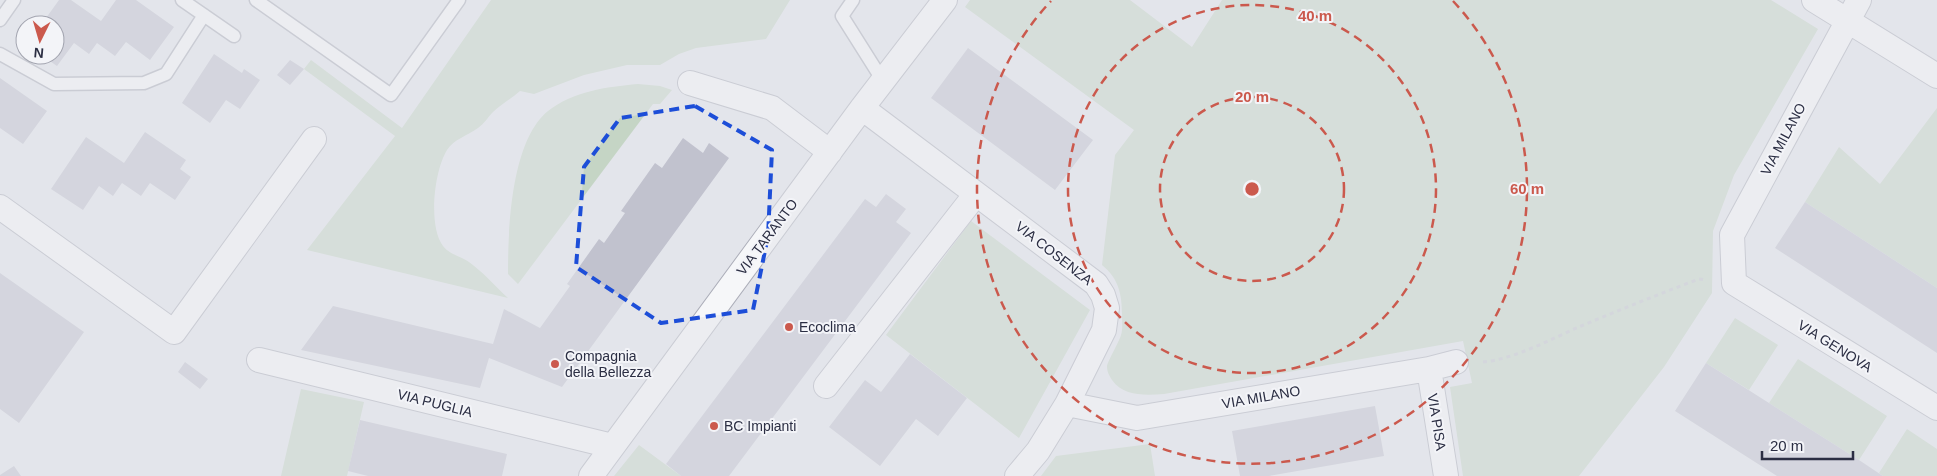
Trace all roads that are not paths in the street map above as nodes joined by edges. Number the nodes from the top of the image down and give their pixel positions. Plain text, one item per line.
1 (14, 0) edge
2 (182, 0) edge
3 (256, 0) edge
4 (459, 0) edge
5 (853, 0) edge
6 (945, 0) edge
7 (1814, 0) edge
8 (1853, 10) edge
9 (204, 15) junction
10 (0, 20) edge
11 (234, 36) dead end
12 (0, 54) edge
13 (1937, 76) edge
14 (883, 81) junction
15 (690, 83) dead end
16 (862, 108) junction
17 (314, 139) dead end
18 (830, 152) junction
19 (976, 194) junction
20 (0, 207) edge
21 (1734, 283) joint
22 (259, 360) dead end
23 (1456, 362) road end
24 (1428, 369) junction
25 (826, 386) dead end
26 (1067, 404) junction
27 (1937, 408) edge
28 (612, 446) junction
29 (591, 476) edge
30 (1018, 476) edge
31 (1446, 476) edge

1 - 10 lane
2 - 9 lane
3 - 4 lane
5 - 14 lane
6 - 14 street, VIA TARANTO
7 - 8 street
8 - 13 street
8 - 21 street, VIA MILANO
9 - 11 lane
9 - 12 lane
14 - 16 street, VIA TARANTO
15 - 18 street
16 - 18 street, VIA TARANTO
16 - 19 street, VIA COSENZA
17 - 20 street
18 - 28 street, VIA TARANTO
19 - 25 street
19 - 26 street, VIA COSENZA
21 - 27 street, VIA GENOVA
22 - 28 street, VIA PUGLIA
23 - 24 street, VIA MILANO
24 - 26 street, VIA MILANO
24 - 31 street, VIA PISA
26 - 30 street, VIA COSENZA
28 - 29 street, VIA TARANTO

